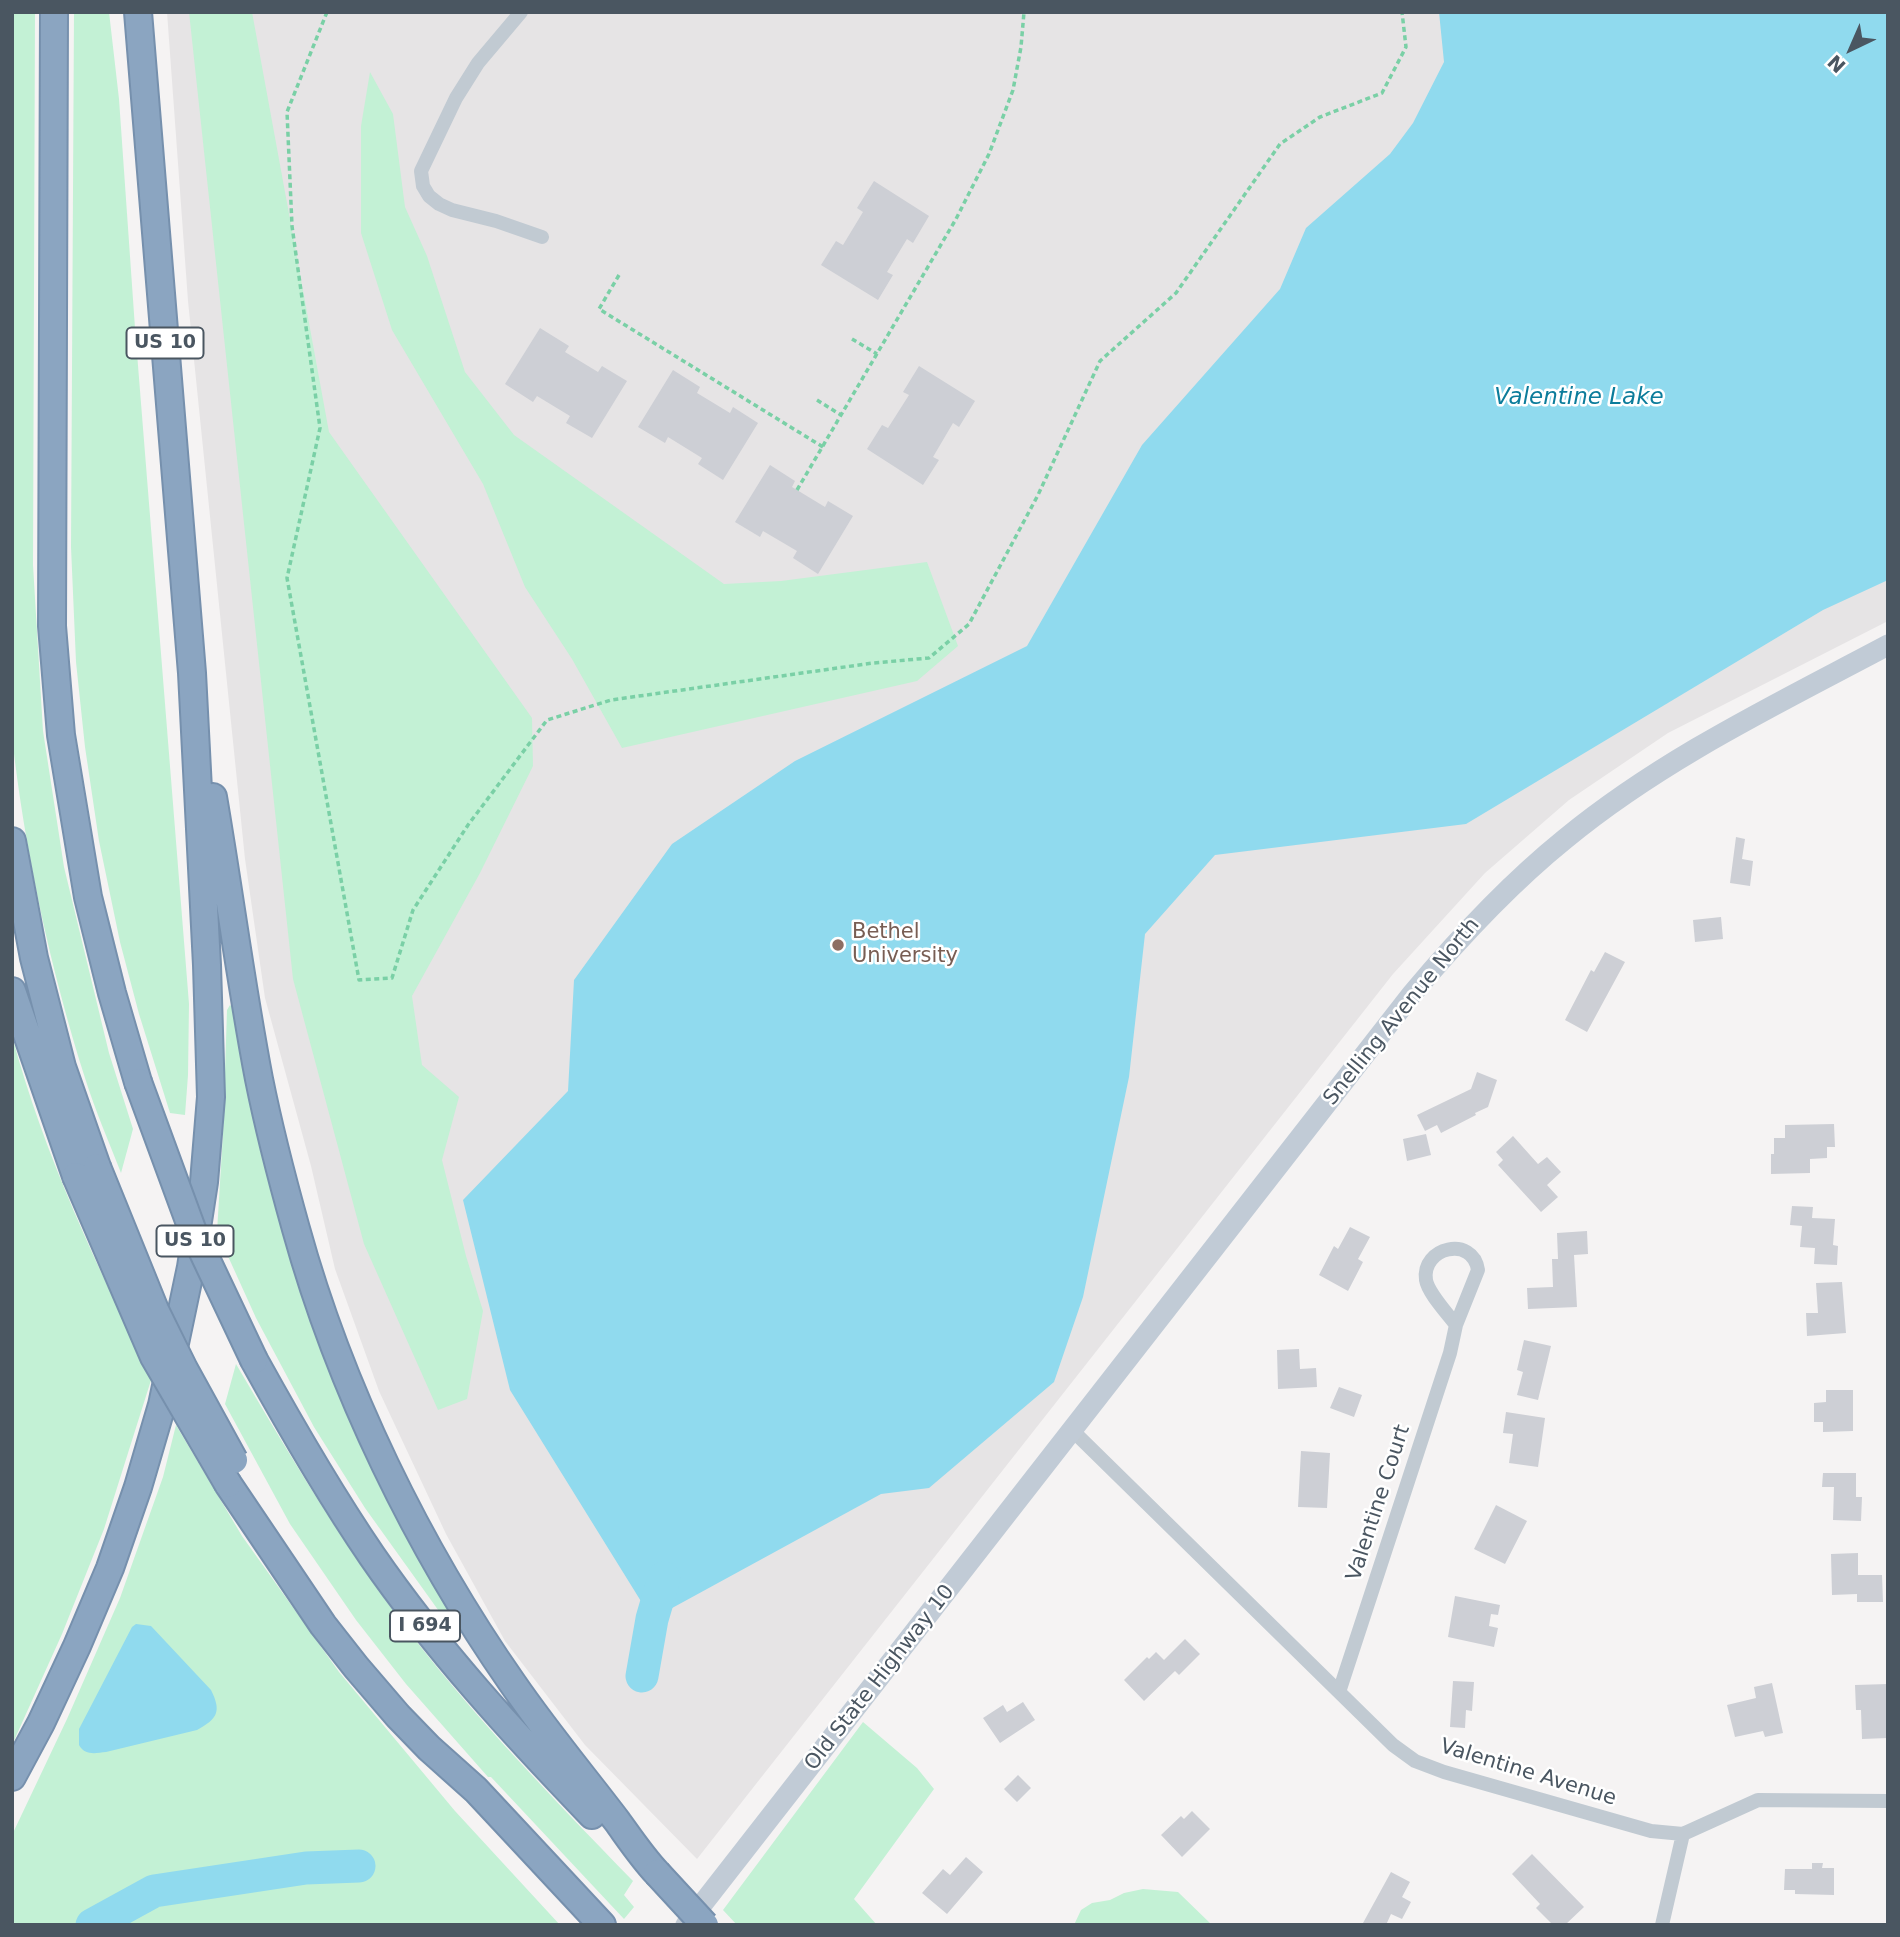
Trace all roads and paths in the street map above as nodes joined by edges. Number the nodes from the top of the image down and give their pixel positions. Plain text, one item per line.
1 (54, 12) edge
2 (138, 12) edge
3 (327, 12) edge
4 (521, 12) edge
5 (1024, 12) edge
6 (1402, 12) edge
7 (542, 237) dead end
8 (620, 275) dead end
9 (852, 340) dead end
10 (877, 354) junction
11 (817, 400) dead end
12 (841, 415) junction
13 (823, 447) junction
14 (797, 490) dead end
15 (1887, 649) edge
16 (192, 673) junction
17 (12, 841) edge
18 (12, 991) edge
19 (86, 1172) junction
20 (1457, 1325) junction
21 (1072, 1430) junction
22 (1339, 1692) junction
23 (12, 1777) edge
24 (1888, 1801) edge
25 (1684, 1834) junction
26 (649, 1865) junction
27 (600, 1922) edge
28 (686, 1925) edge
29 (705, 1925) edge
30 (1662, 1925) edge

1 - 26 highway, I 694, bridge
2 - 16 highway, US 10
3 - 6 path
4 - 7 street
5 - 10 path
8 - 13 path
9 - 10 path
10 - 12 path
11 - 12 path
12 - 13 path
13 - 14 path
15 - 21 street, Snelling Avenue North
16 - 23 highway, US 10
16 - 26 highway
17 - 19 highway
18 - 19 highway
19 - 27 highway, bridge
20 - 20 street, Valentine Court
20 - 22 street, Valentine Court
21 - 22 street, Valentine Avenue
21 - 28 street, Old State Highway 10
22 - 25 street, Valentine Avenue
24 - 25 street
25 - 30 street
26 - 29 highway, I 694, bridge

